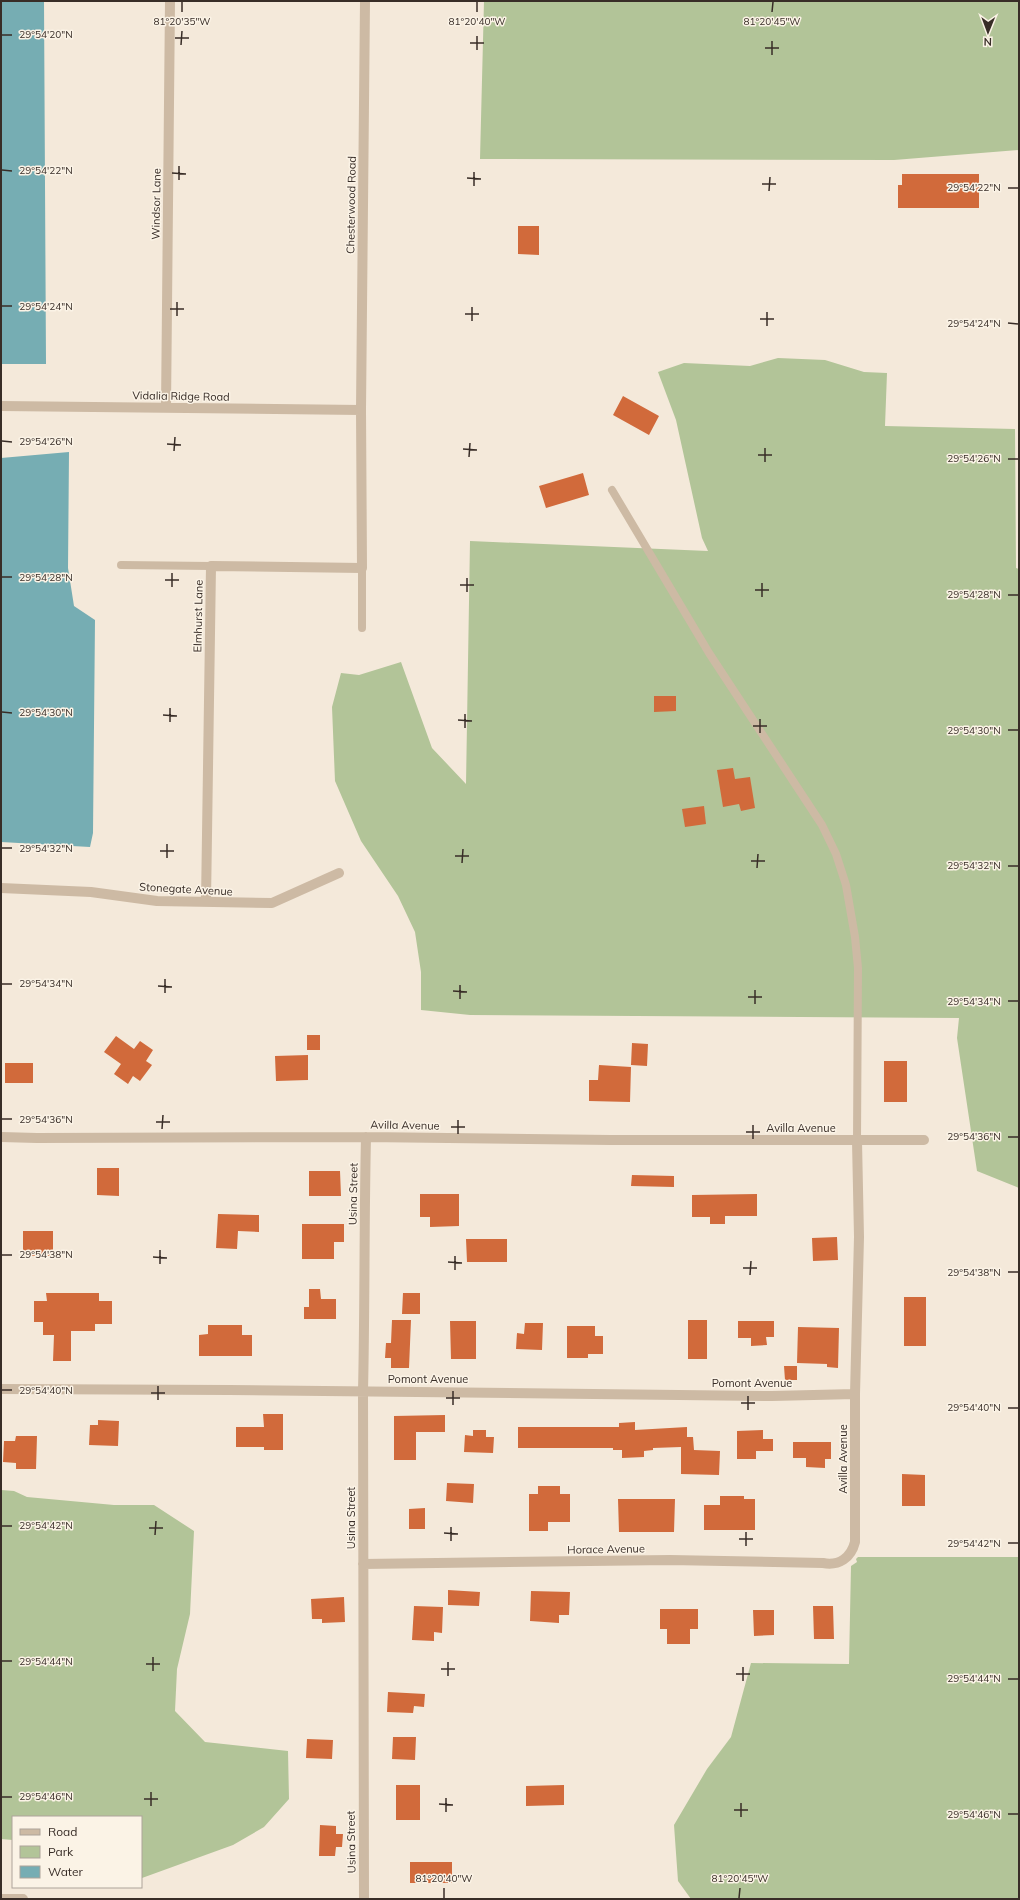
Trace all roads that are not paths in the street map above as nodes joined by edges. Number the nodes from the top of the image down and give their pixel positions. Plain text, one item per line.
1 (170, 1) edge
2 (365, 1) edge
3 (1, 406) edge
4 (166, 408) junction
5 (361, 410) junction
6 (612, 490) dead end
7 (121, 565) dead end
8 (211, 566) junction
9 (362, 568) junction
10 (362, 628) dead end
11 (339, 874) dead end
12 (1, 888) edge
13 (206, 902) junction
14 (1, 1137) edge
15 (366, 1137) junction
16 (924, 1140) dead end
17 (857, 1141) junction
18 (1, 1389) edge
19 (363, 1391) junction
20 (855, 1394) junction
21 (847, 1558) joint
22 (363, 1564) junction
23 (1, 1899) edge
24 (23, 1899) edge
25 (364, 1899) edge

1 - 4 street, Windsor Lane
2 - 5 street, Chesterwood Road
3 - 4 street, Vidalia Ridge Road
4 - 5 street, Vidalia Ridge Road
5 - 9 street
6 - 17 lane
7 - 8 lane
8 - 9 street, Elmhurst Lane
8 - 13 street, Elmhurst Lane
9 - 10 lane
11 - 13 street, Stonegate Avenue
12 - 13 street, Stonegate Avenue
14 - 15 street, Avilla Avenue
15 - 17 street, Avilla Avenue
15 - 19 street, Usina Street
16 - 17 street, Avilla Avenue
17 - 20 street, Avilla Avenue
18 - 19 street, Pomont Avenue
19 - 20 street, Pomont Avenue
19 - 22 street, Usina Street
20 - 21 street, Avilla Avenue
21 - 22 street, Horace Avenue
22 - 25 street, Usina Street
23 - 24 street

